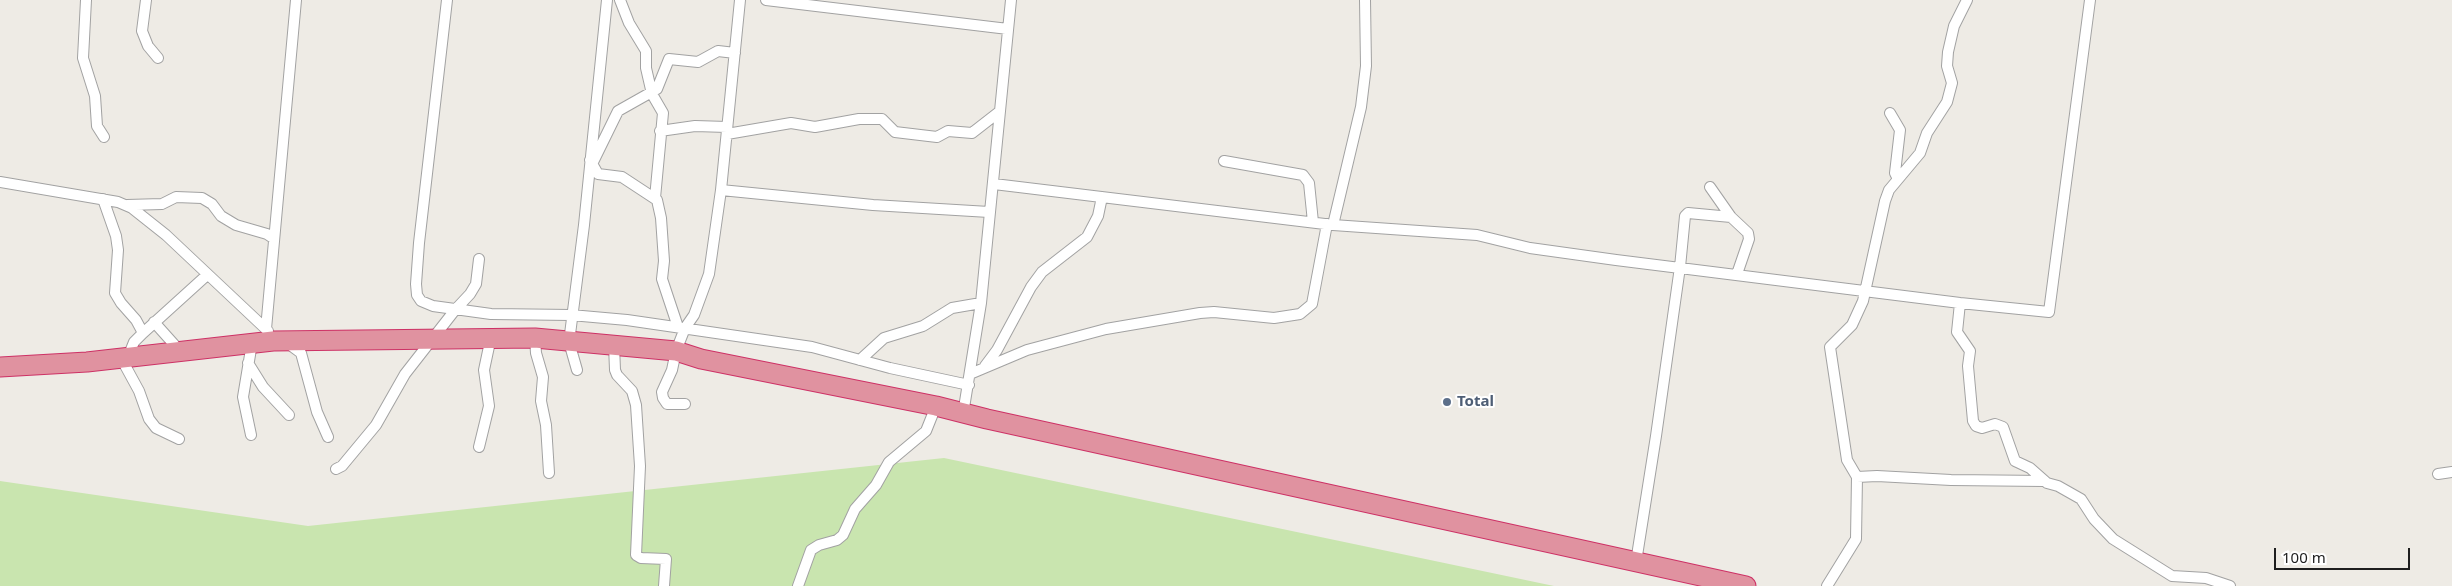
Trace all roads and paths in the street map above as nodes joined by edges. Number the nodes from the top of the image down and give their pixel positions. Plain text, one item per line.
1 (86, 0) edge
2 (146, 0) edge
3 (296, 0) edge
4 (447, 0) edge
5 (607, 0) edge
6 (620, 0) edge
7 (740, 0) edge
8 (766, 0) edge
9 (1011, 0) edge
10 (1365, 0) edge
11 (1967, 0) edge
12 (2090, 0) edge
13 (1008, 29) junction
14 (735, 53) junction
15 (158, 58) dead end
16 (652, 94) junction
17 (999, 112) junction
18 (1890, 113) dead end
19 (660, 130) junction
20 (727, 130) junction
21 (104, 137) dead end
22 (591, 161) junction
23 (1224, 161) dead end
24 (1898, 179) junction
25 (0, 182) edge
26 (994, 184) junction
27 (1710, 186) dead end
28 (721, 190) junction
29 (1102, 197) junction
30 (655, 198) junction
31 (103, 199) junction
32 (126, 205) junction
33 (989, 212) junction
34 (1731, 217) junction
35 (1313, 222) junction
36 (1330, 225) junction
37 (273, 238) junction
38 (479, 259) dead end
39 (1680, 267) junction
40 (1737, 274) junction
41 (207, 275) junction
42 (1865, 291) junction
43 (981, 303) junction
44 (1960, 303) junction
45 (455, 310) junction
46 (571, 314) junction
47 (154, 322) junction
48 (682, 328) junction
49 (143, 333) junction
50 (275, 337) junction
51 (491, 337) junction
52 (434, 338) junction
53 (535, 338) junction
54 (569, 342) junction
55 (252, 343) junction
56 (614, 345) junction
57 (180, 351) junction
58 (676, 351) junction
59 (0, 357) edge
60 (124, 358) junction
61 (860, 360) junction
62 (248, 363) junction
63 (30, 364) junction
64 (0, 367) edge
65 (983, 368) junction
66 (577, 370) dead end
67 (970, 374) junction
68 (969, 384) junction
69 (685, 404) dead end
70 (936, 406) junction
71 (964, 414) junction
72 (289, 415) dead end
73 (251, 435) dead end
74 (328, 436) dead end
75 (179, 440) dead end
76 (478, 447) dead end
77 (336, 469) dead end
78 (2452, 472) edge
79 (548, 473) dead end
80 (2438, 474) dead end
81 (1857, 477) junction
82 (2044, 481) junction
83 (1636, 562) junction
84 (664, 586) edge
85 (798, 586) edge
86 (1746, 586) edge
87 (1827, 586) edge
88 (2230, 586) edge

1 - 21 street
2 - 15 street
3 - 37 street
4 - 45 street
5 - 22 street
6 - 16 street
7 - 14 street
8 - 13 street
9 - 13 street
10 - 36 street
11 - 24 street
12 - 44 street
13 - 17 street
14 - 16 street
14 - 20 street
16 - 19 street
16 - 22 street
17 - 20 street
17 - 26 street
18 - 24 street
19 - 20 street
19 - 30 street
20 - 28 street
22 - 30 street
22 - 46 street
23 - 35 street
24 - 42 street
25 - 31 street
26 - 29 street
26 - 33 street
27 - 34 street
28 - 33 street
28 - 48 street
29 - 35 street
29 - 65 street
30 - 48 street
31 - 32 street
31 - 49 street
32 - 37 street
32 - 41 street
33 - 43 street
34 - 39 street
34 - 40 street
35 - 36 street
36 - 39 street
36 - 65 street
37 - 50 street
38 - 45 street
39 - 40 street
39 - 83 street
40 - 42 street
41 - 47 street
41 - 50 street
42 - 44 street
42 - 81 street
43 - 61 street
43 - 67 street
44 - 82 street
45 - 46 street
45 - 52 street
46 - 48 street
46 - 54 street
47 - 49 street
47 - 57 street
48 - 58 street
48 - 61 street
49 - 60 street
50 - 52 highway
50 - 55 highway
50 - 74 street
51 - 52 highway
51 - 53 highway
51 - 76 street
52 - 77 street
53 - 54 highway
53 - 79 street
54 - 56 highway
54 - 66 street
55 - 57 highway
55 - 62 street
56 - 58 highway
56 - 84 street
57 - 60 highway
58 - 69 street
58 - 70 highway
59 - 63 highway
60 - 63 highway
60 - 75 street
61 - 68 street
62 - 72 street
62 - 73 street
63 - 64 highway
65 - 67 street
67 - 68 street
68 - 71 street
70 - 71 highway
70 - 85 street
71 - 83 highway
78 - 80 street
81 - 82 street
81 - 87 street
82 - 88 street
83 - 86 highway

